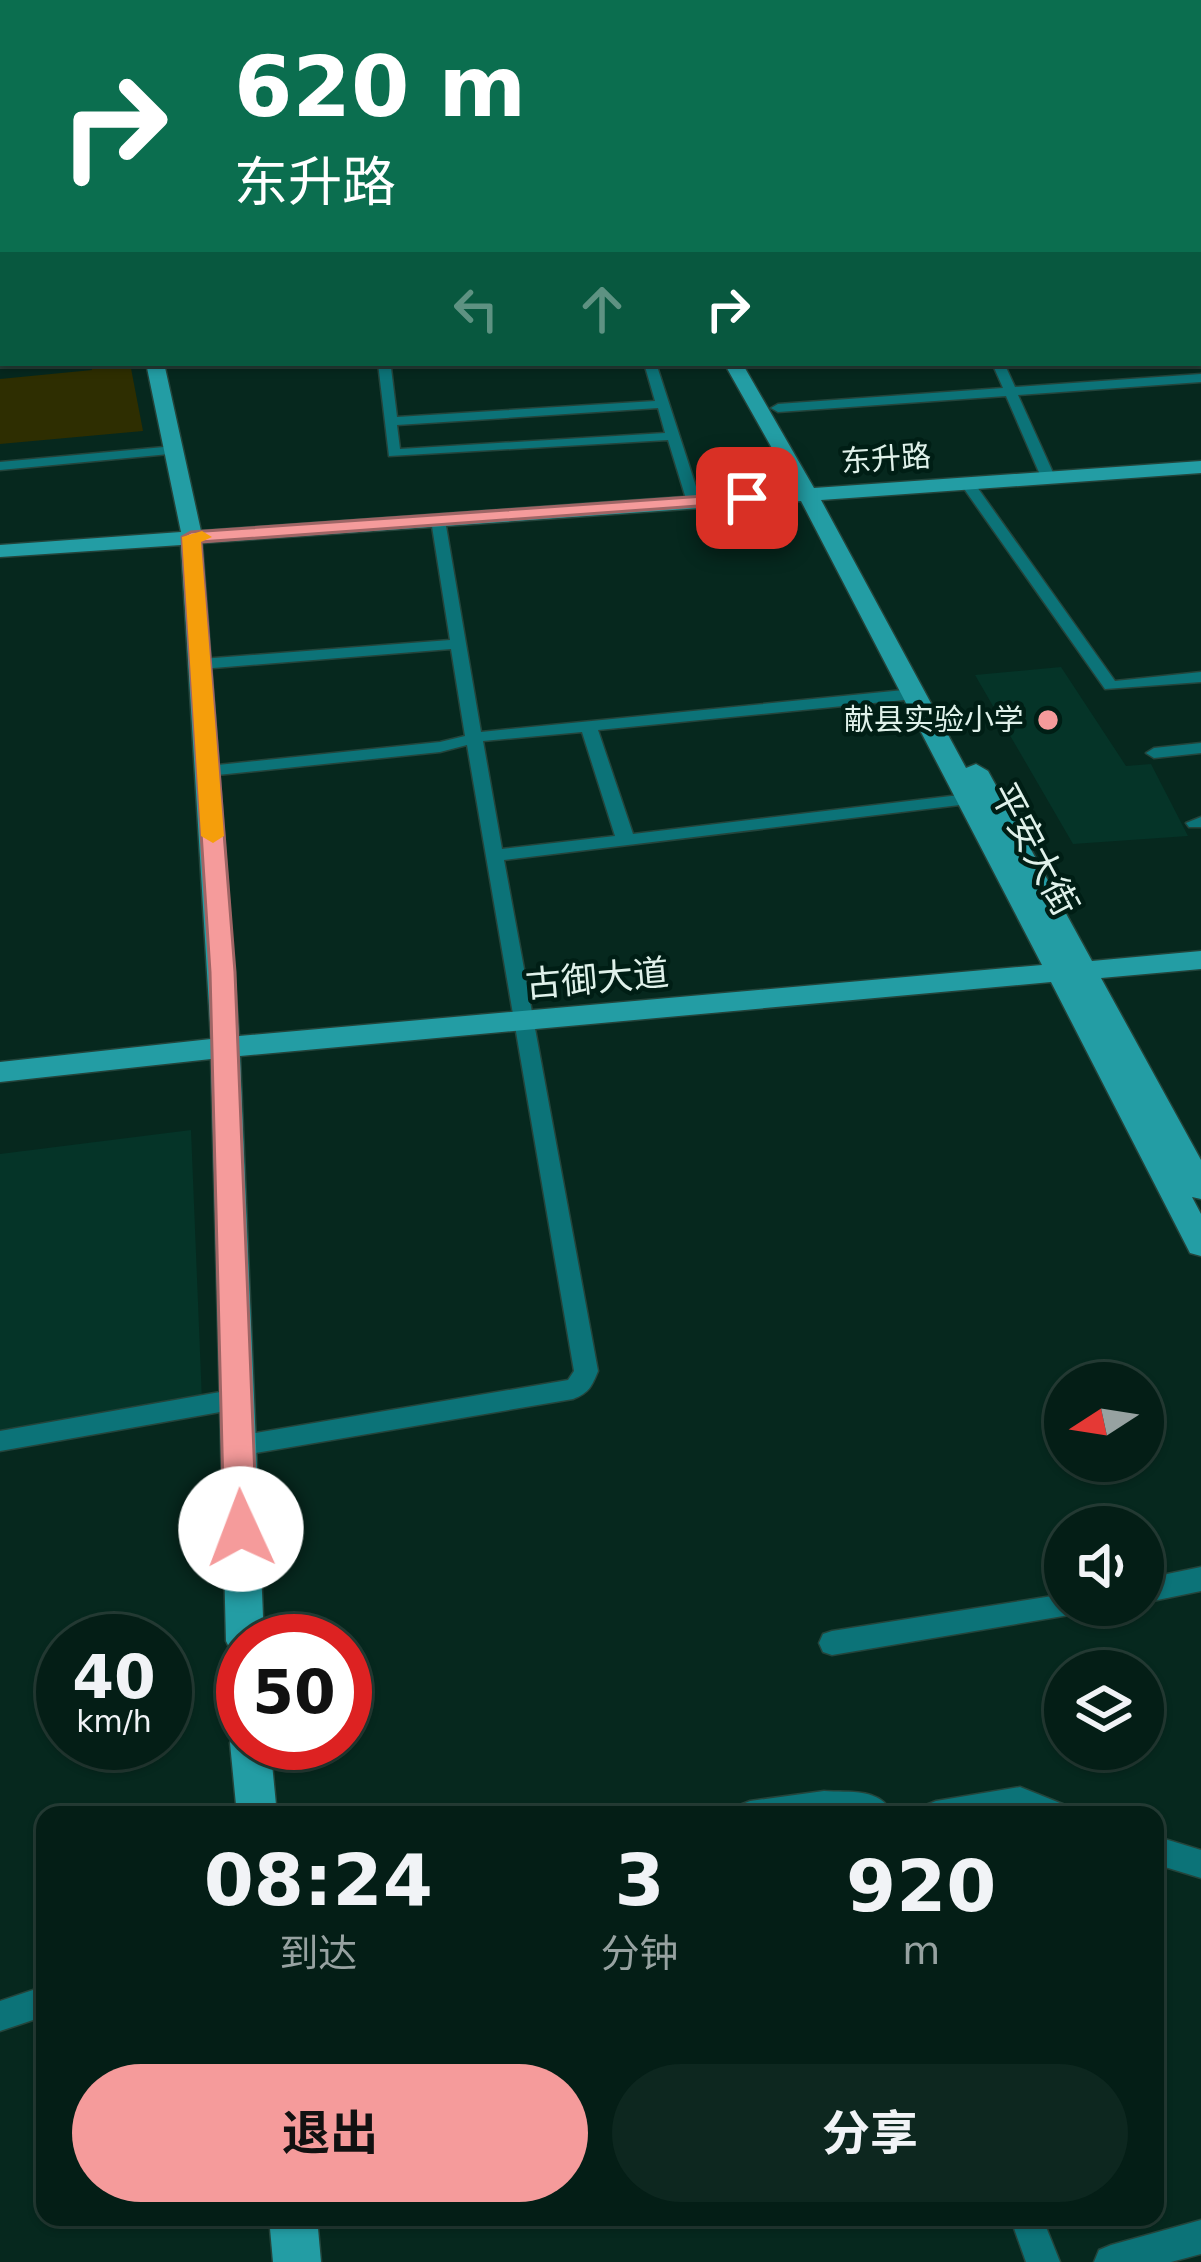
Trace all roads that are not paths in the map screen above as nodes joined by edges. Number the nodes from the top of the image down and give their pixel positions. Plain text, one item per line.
1 (156, 366) edge
2 (384, 366) edge
3 (651, 366) edge
4 (735, 366) edge
5 (752, 366) edge
6 (999, 366) edge
7 (1201, 378) edge
8 (1010, 389) junction
9 (664, 404) junction
10 (778, 408) junction
11 (391, 421) junction
12 (674, 436) junction
13 (176, 450) junction
14 (0, 466) edge
15 (1201, 467) edge
16 (1048, 477) junction
17 (967, 483) junction
18 (819, 493) junction
19 (694, 502) junction
20 (438, 520) junction
21 (191, 537) junction
22 (0, 551) edge
23 (458, 644) junction
24 (200, 664) junction
25 (1201, 677) edge
26 (914, 694) junction
27 (588, 726) junction
28 (473, 739) junction
29 (1201, 748) edge
30 (1154, 753) dead end
31 (208, 770) junction
32 (968, 799) junction
33 (626, 841) junction
34 (494, 856) junction
35 (1201, 961) edge
36 (1072, 972) junction
37 (526, 1020) junction
38 (225, 1048) junction
39 (0, 1072) edge
40 (1201, 1188) edge
41 (1201, 1244) edge
42 (237, 1400) junction
43 (0, 1441) edge
44 (238, 1446) junction
45 (1201, 1579) edge
46 (1164, 1587) edge
47 (1044, 1609) edge
48 (244, 1614) edge
49 (832, 1643) dead end
50 (253, 1770) edge
51 (256, 1806) edge
52 (990, 1806) edge
53 (1032, 1806) edge
54 (1164, 1853) edge
55 (1201, 1864) edge
56 (36, 2005) edge
57 (0, 2016) edge
58 (293, 2226) edge
59 (1029, 2226) edge
60 (1201, 2237) edge
61 (297, 2262) edge
62 (1043, 2262) edge
63 (1111, 2262) edge

1 - 13 main road
2 - 11 street
3 - 9 street
4 - 18 main road, 平安大街
5 - 10 main road, 平安大街
6 - 8 street
7 - 8 street
8 - 10 street
8 - 16 street
9 - 11 street
9 - 12 street
10 - 18 main road, 平安大街
11 - 12 street
12 - 19 street
13 - 14 street
13 - 21 main road
15 - 16 main road, 东升路
16 - 17 main road, 东升路
17 - 18 main road, 东升路
17 - 25 street
18 - 19 main road, 东升路
18 - 26 main road, 平安大街
18 - 36 main road, 平安大街
19 - 20 main road, 东升路
20 - 21 main road, 东升路
20 - 23 street
21 - 22 main road, 东升路
21 - 24 main road
23 - 24 street
23 - 28 street
24 - 31 main road
26 - 27 street
26 - 32 main road, 平安大街
27 - 28 street
27 - 33 street
28 - 31 street
28 - 34 street
29 - 30 street
31 - 38 main road
32 - 33 street
32 - 36 main road, 平安大街
33 - 34 street
34 - 37 street
35 - 36 main road, 古御大道
36 - 37 main road, 古御大道
36 - 40 main road, 平安大街
36 - 41 main road, 平安大街
37 - 38 main road, 古御大道
37 - 44 street
38 - 39 main road, 古御大道
38 - 42 main road
42 - 43 street
42 - 44 main road
44 - 48 main road
45 - 46 street
47 - 49 street
50 - 51 main road
52 - 53 street
54 - 55 street
56 - 57 street
58 - 61 main road
59 - 62 street
60 - 63 street

